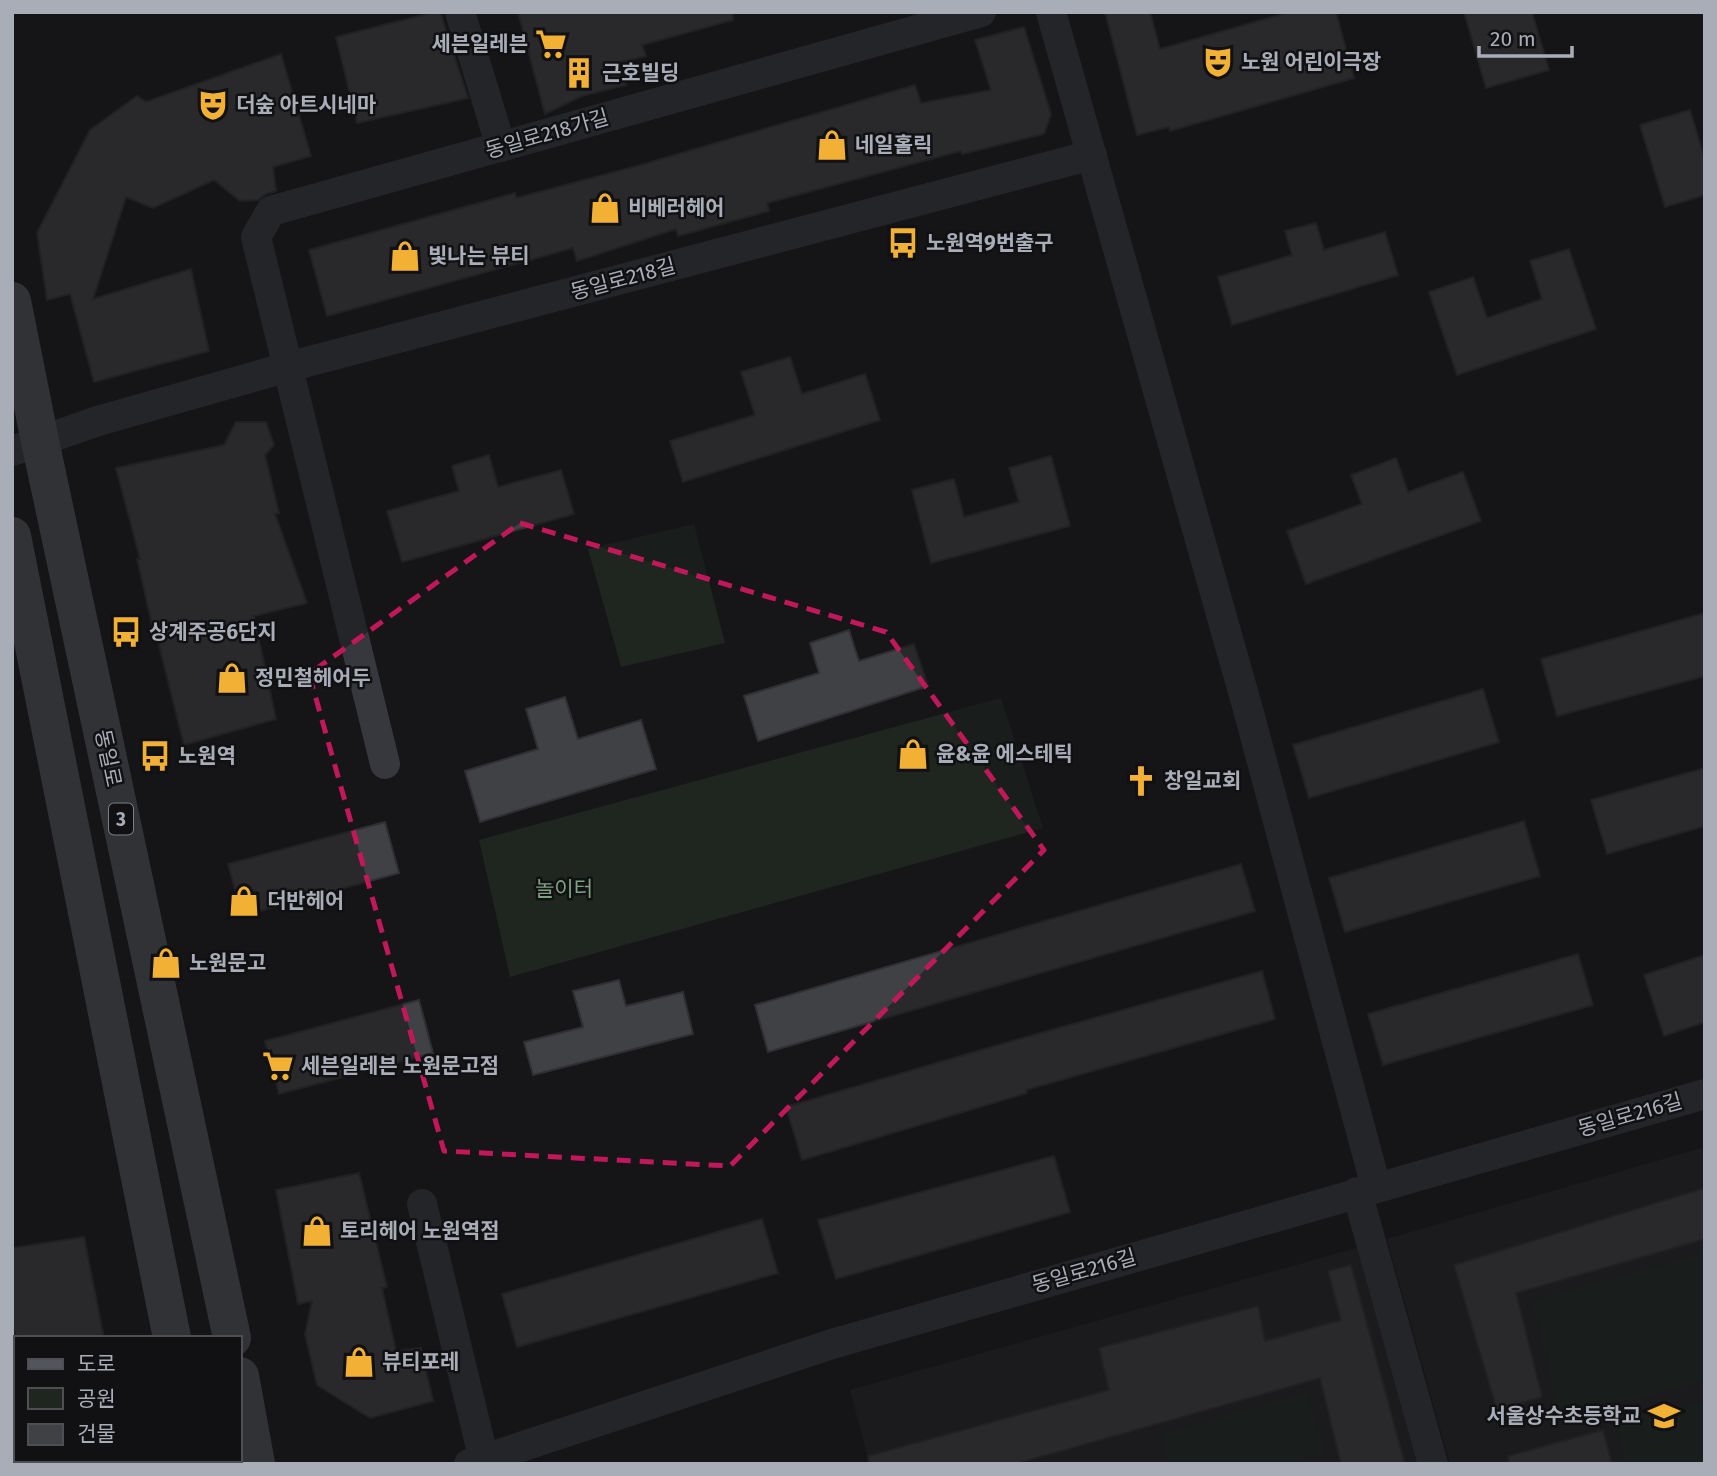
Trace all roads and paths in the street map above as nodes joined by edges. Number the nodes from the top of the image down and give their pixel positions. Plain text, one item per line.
1 (460, 12) edge
2 (981, 12) edge
3 (1051, 12) edge
4 (501, 147) junction
5 (1092, 155) junction
6 (12, 301) edge
7 (288, 368) junction
8 (26, 446) edge
9 (12, 536) edge
10 (385, 764) dead end
11 (1705, 1094) edge
12 (1366, 1189) junction
13 (422, 1204) dead end
14 (172, 1336) edge
15 (232, 1336) edge
16 (242, 1387) edge
17 (476, 1462) edge
18 (256, 1464) edge
19 (1433, 1464) edge

1 - 4 street
2 - 4 street, 동일로218가길
3 - 5 street
4 - 7 street, 동일로218가길
5 - 7 street, 동일로218길
5 - 12 street
6 - 8 main road, 동일로 / 3
7 - 8 street, 동일로218길
7 - 10 street, 동일로218가길
8 - 15 main road, 동일로 / 3
9 - 14 main road
11 - 12 street, 동일로216길
12 - 17 street, 동일로216길
12 - 19 street
13 - 17 street
16 - 18 main road

